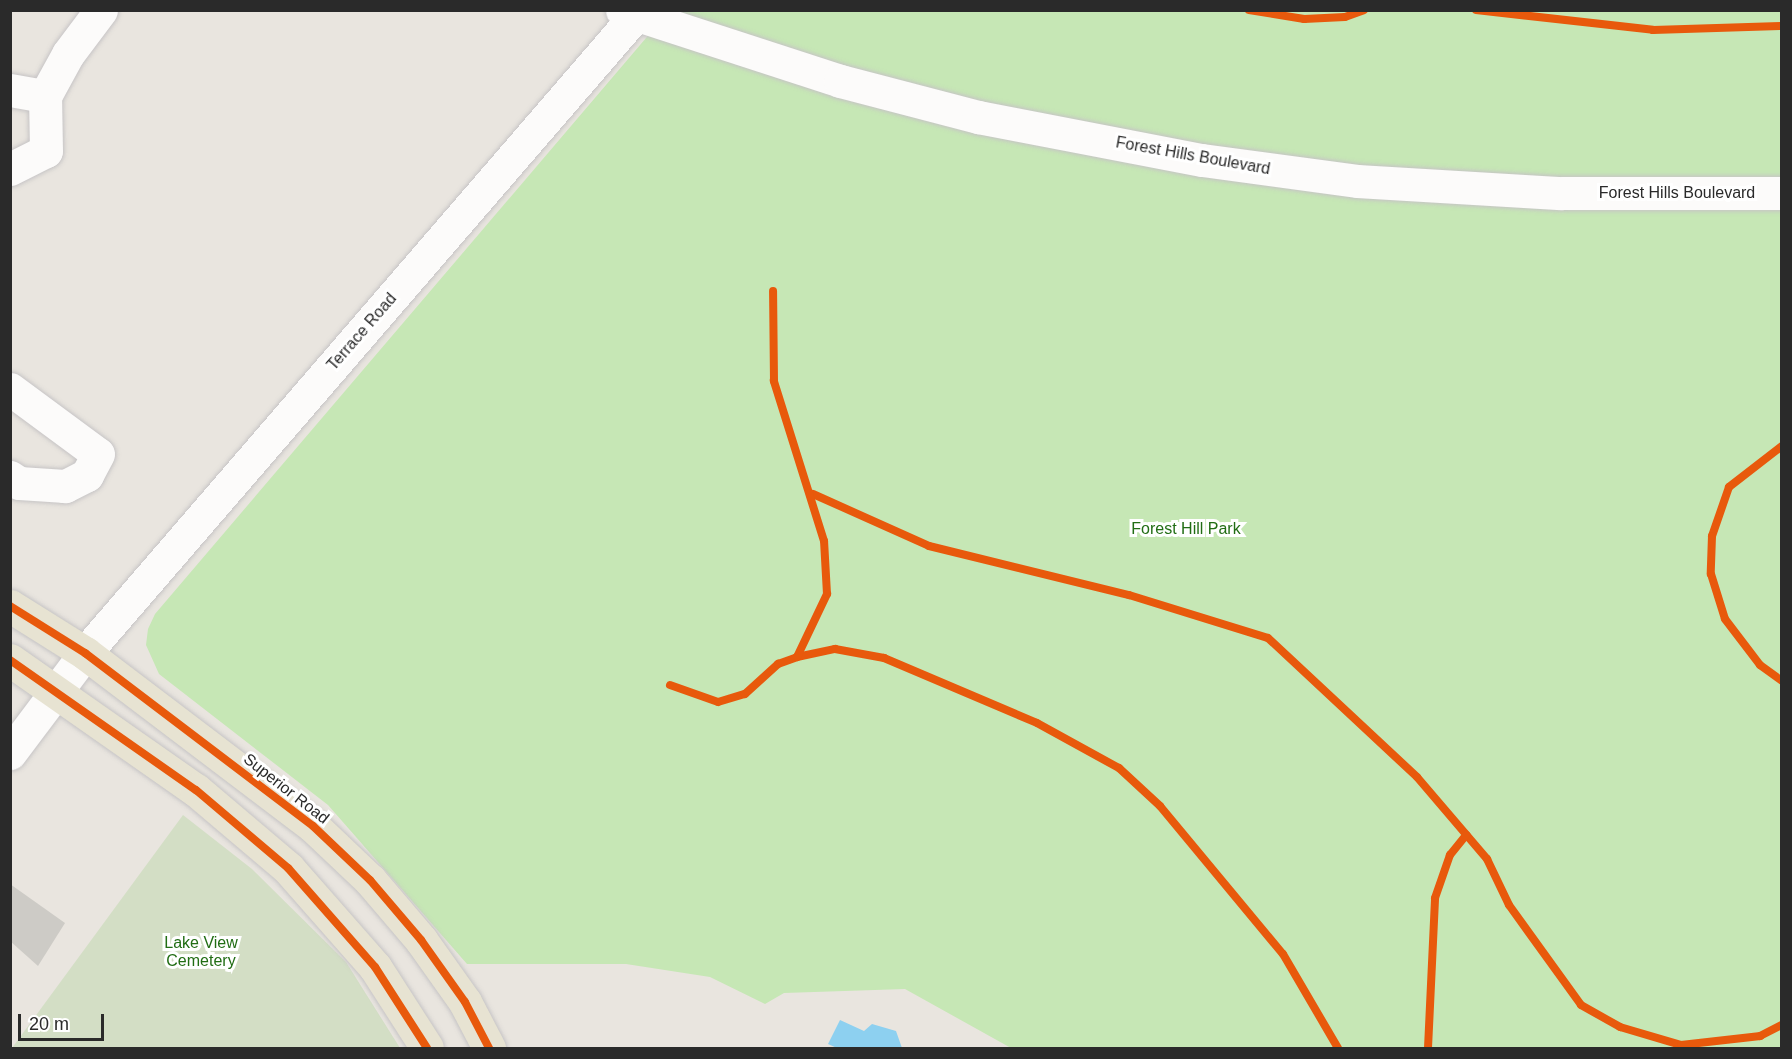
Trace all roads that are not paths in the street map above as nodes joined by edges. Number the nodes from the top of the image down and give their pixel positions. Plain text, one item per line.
1 (100, 10) edge
2 (632, 13) edge
3 (10, 90) edge
4 (45, 96) junction
5 (10, 169) edge
6 (1782, 193) edge
7 (10, 389) edge
8 (10, 477) edge
9 (10, 606) edge
10 (85, 653) junction
11 (10, 660) edge
12 (57, 691) junction
13 (10, 753) edge
14 (427, 1048) edge
15 (489, 1048) edge

1 - 4 street
2 - 6 street, Forest Hills Boulevard
2 - 10 street, Terrace Road
3 - 4 street
4 - 5 street
7 - 8 street
9 - 10 main road, Superior Road
10 - 12 street, Terrace Road
10 - 15 main road, Superior Road
11 - 12 main road
12 - 13 street, Terrace Road
12 - 14 main road

